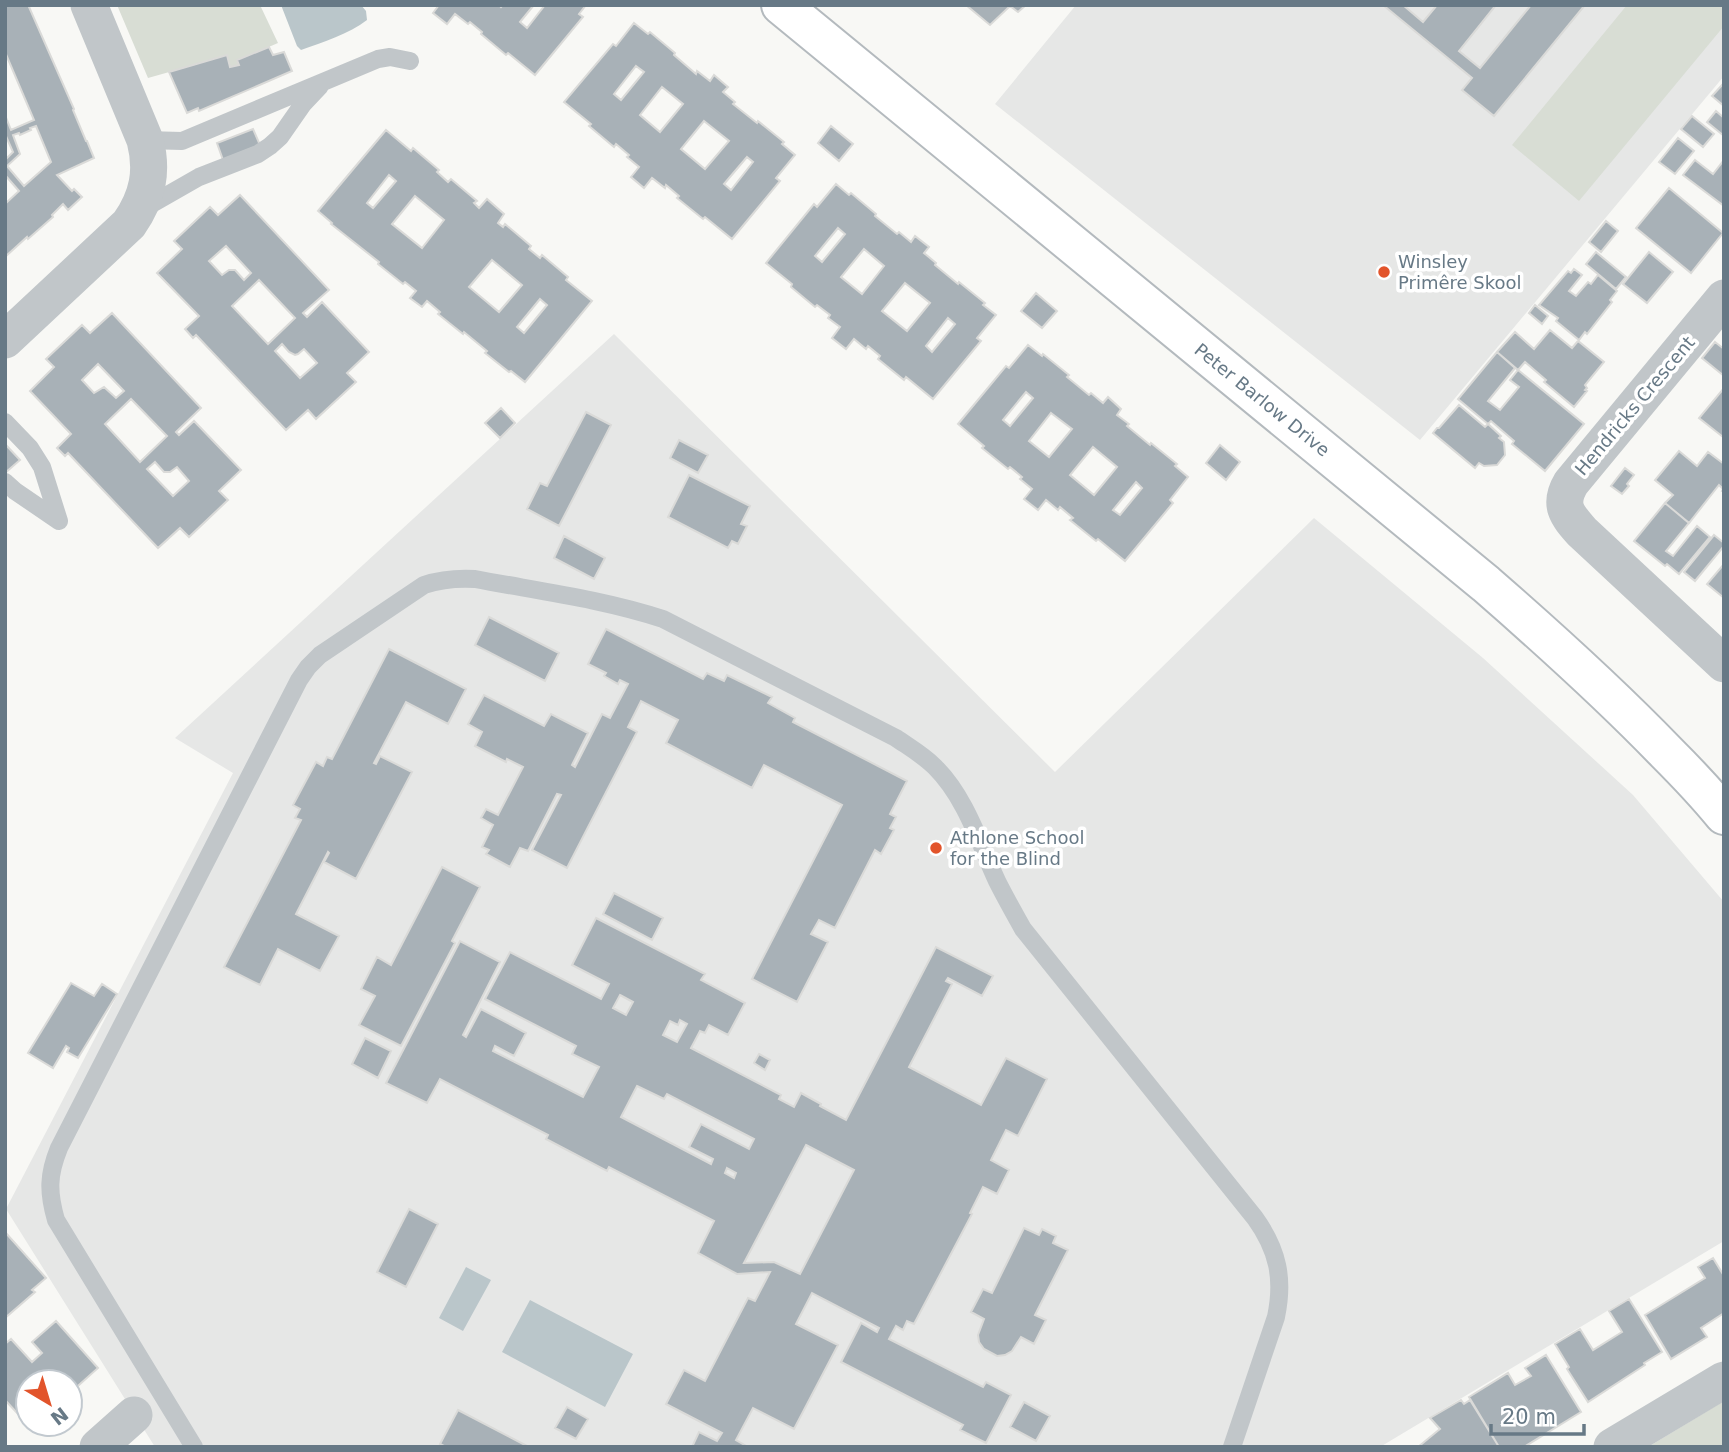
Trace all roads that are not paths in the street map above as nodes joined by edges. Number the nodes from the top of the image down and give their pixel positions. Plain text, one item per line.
1 (89, 5) edge
2 (781, 5) edge
3 (410, 61) dead end
4 (325, 81) junction
5 (145, 139) junction
6 (138, 212) junction
7 (1724, 298) edge
8 (5, 340) edge
9 (5, 422) edge
10 (5, 482) edge
11 (1724, 663) edge
12 (1724, 815) edge
13 (1724, 1380) edge
14 (148, 1403) junction
15 (98, 1447) edge
16 (194, 1447) edge
17 (1233, 1447) edge
18 (1612, 1447) edge

1 - 5 street
2 - 12 street, Peter Barlow Drive
3 - 4 lane
4 - 5 lane
4 - 6 lane
5 - 6 street
6 - 8 street
7 - 11 street, Hendricks Crescent
9 - 10 lane
13 - 18 street
14 - 15 street
14 - 16 lane
14 - 17 lane

